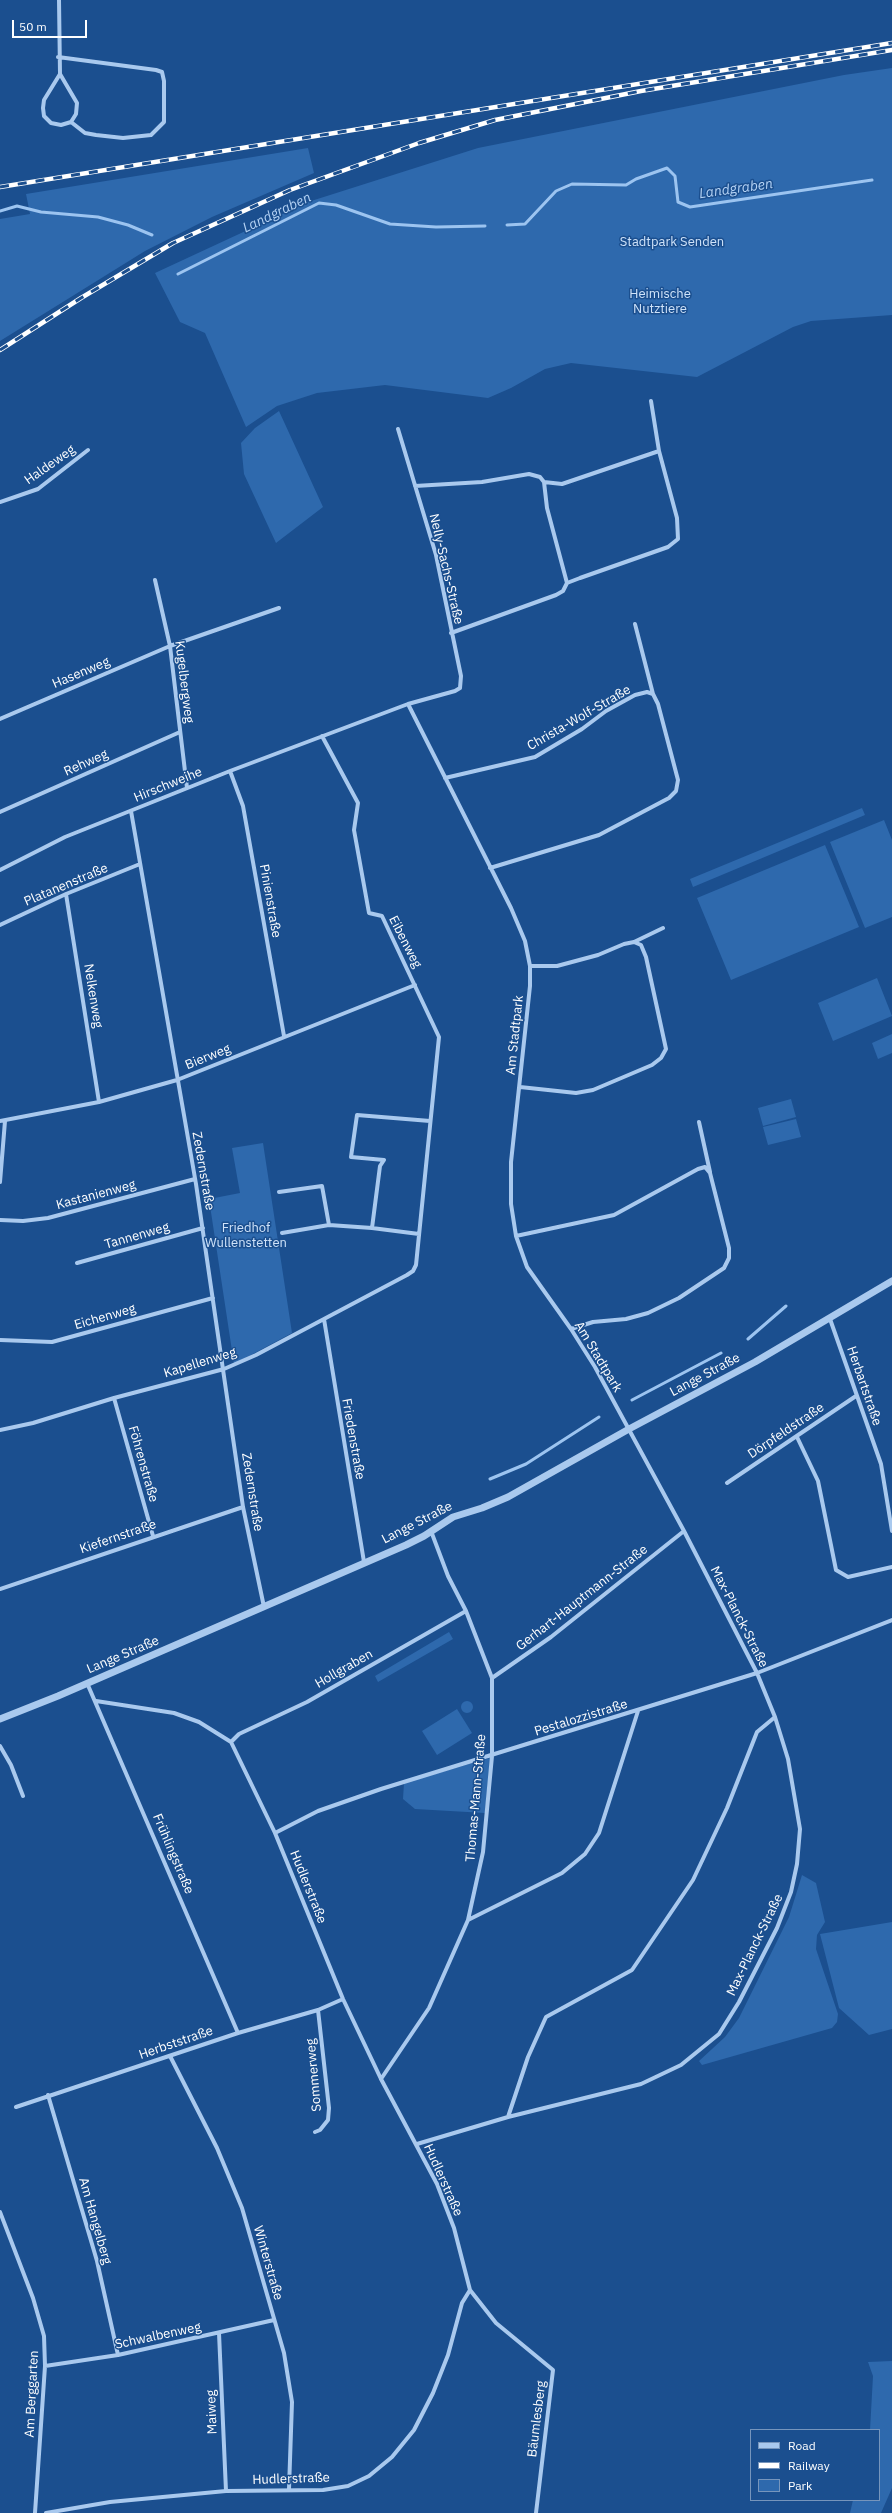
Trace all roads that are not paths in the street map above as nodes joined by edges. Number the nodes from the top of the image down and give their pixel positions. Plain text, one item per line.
1 (59, 0) edge
2 (58, 57) junction
3 (60, 74) junction
4 (71, 122) junction
5 (650, 401) dead end
6 (398, 429) dead end
7 (88, 450) dead end
8 (659, 451) junction
9 (544, 482) junction
10 (415, 486) junction
11 (0, 502) edge
12 (155, 580) dead end
13 (567, 584) junction
14 (279, 608) dead end
15 (636, 624) dead end
16 (451, 633) junction
17 (170, 646) junction
18 (654, 694) junction
19 (408, 704) junction
20 (0, 719) edge
21 (180, 732) junction
22 (322, 736) junction
23 (230, 771) junction
24 (445, 778) junction
25 (187, 788) junction
26 (131, 810) junction
27 (0, 812) edge
28 (140, 864) junction
29 (490, 868) junction
30 (0, 870) edge
31 (66, 894) junction
32 (0, 925) edge
33 (663, 928) dead end
34 (634, 942) junction
35 (530, 966) junction
36 (415, 985) junction
37 (284, 1036) junction
38 (177, 1080) junction
39 (520, 1087) junction
40 (99, 1102) junction
41 (2, 1121) edge
42 (430, 1121) junction
43 (699, 1122) dead end
44 (710, 1173) junction
45 (195, 1179) junction
46 (0, 1182) edge
47 (280, 1192) dead end
48 (0, 1220) edge
49 (329, 1225) junction
50 (203, 1228) junction
51 (372, 1228) junction
52 (282, 1233) dead end
53 (419, 1234) junction
54 (516, 1236) junction
55 (76, 1263) dead end
56 (413, 1271) joint
57 (892, 1281) edge
58 (213, 1298) junction
59 (324, 1319) junction
60 (830, 1319) junction
61 (571, 1329) junction
62 (0, 1340) edge
63 (224, 1369) junction
64 (856, 1396) junction
65 (114, 1398) junction
66 (629, 1429) junction
67 (0, 1430) edge
68 (797, 1437) junction
69 (727, 1483) dead end
70 (243, 1507) junction
71 (431, 1531) junction
72 (684, 1531) junction
73 (892, 1531) edge
74 (153, 1536) junction
75 (364, 1562) junction
76 (892, 1567) edge
77 (0, 1588) edge
78 (264, 1607) junction
79 (466, 1611) junction
80 (892, 1620) edge
81 (757, 1673) junction
82 (492, 1678) junction
83 (87, 1683) junction
84 (96, 1701) junction
85 (638, 1711) junction
86 (774, 1717) junction
87 (0, 1719) edge
88 (231, 1742) junction
89 (0, 1746) edge
90 (492, 1756) junction
91 (23, 1796) dead end
92 (275, 1833) junction
93 (468, 1920) junction
94 (343, 1999) junction
95 (318, 2010) junction
96 (238, 2032) junction
97 (170, 2056) junction
98 (381, 2079) junction
99 (48, 2095) junction
100 (16, 2107) dead end
101 (508, 2117) junction
102 (315, 2132) dead end
103 (417, 2144) junction
104 (0, 2212) edge
105 (470, 2290) junction
106 (274, 2320) junction
107 (219, 2333) junction
108 (118, 2355) junction
109 (45, 2366) junction
110 (289, 2489) junction
111 (226, 2491) junction
112 (35, 2513) edge
113 (46, 2513) edge
114 (536, 2513) edge

1 - 2 street
2 - 3 street
2 - 4 street
3 - 4 street
3 - 4 street
5 - 8 street, Nelly-Sachs-Straße
6 - 10 street, Nelly-Sachs-Straße
7 - 11 street, Haldeweg
8 - 9 street
8 - 13 street, Nelly-Sachs-Straße
9 - 10 street
9 - 13 street
10 - 16 street, Nelly-Sachs-Straße
12 - 17 street, Kugelbergweg
13 - 16 street, Nelly-Sachs-Straße
14 - 17 street, Hasenweg
15 - 18 street
16 - 19 street, Nelly-Sachs-Straße
17 - 20 street, Hasenweg
17 - 21 street, Kugelbergweg
18 - 24 street, Christa-Wolf-Straße
18 - 29 street
19 - 22 street, Hirschweihe
19 - 24 street, Am Stadtpark
21 - 25 street, Kugelbergweg
21 - 27 street, Rehweg
22 - 23 street, Hirschweihe
22 - 36 street, Eibenweg
23 - 25 street, Hirschweihe
23 - 37 street, Pinienstraße
24 - 29 street, Am Stadtpark
25 - 26 street, Hirschweihe
26 - 28 street, Zedernstraße
26 - 30 street, Hirschweihe
28 - 31 street, Platanenstraße
28 - 38 street, Zedernstraße
29 - 35 street, Am Stadtpark
31 - 32 street, Platanenstraße
31 - 40 street, Nelkenweg
33 - 34 street
34 - 35 street
34 - 39 street
35 - 39 street, Am Stadtpark
36 - 37 street, Bierweg
36 - 42 street, Eibenweg
37 - 38 street, Bierweg
38 - 40 street, Bierweg
38 - 45 street, Zedernstraße
39 - 54 street, Am Stadtpark
40 - 41 street, Bierweg
41 - 46 street
42 - 51 street
42 - 53 street, Eibenweg
43 - 44 street
44 - 54 street
44 - 61 street
45 - 48 street, Kastanienweg
45 - 50 street, Zedernstraße
47 - 49 street
49 - 51 street
49 - 52 street
50 - 55 street, Tannenweg
50 - 58 street, Zedernstraße
51 - 53 street
53 - 56 street, Eibenweg
54 - 61 street, Am Stadtpark
56 - 59 street, Kapellenweg
57 - 60 street, Lange Straße
58 - 62 street, Eichenweg
58 - 63 street, Zedernstraße
59 - 63 street, Kapellenweg
59 - 75 street, Friedenstraße
60 - 64 street, Herbartstraße
60 - 66 street, Lange Straße
61 - 66 street, Am Stadtpark
63 - 65 street, Kapellenweg
63 - 70 street, Zedernstraße
64 - 68 street, Dörpfeldstraße
64 - 73 street, Herbartstraße
65 - 67 street, Kapellenweg
65 - 74 street, Föhrenstraße
66 - 71 street, Lange Straße
66 - 72 street, Max-Planck-Straße
68 - 69 street, Dörpfeldstraße
68 - 76 street
70 - 74 street, Kiefernstraße
70 - 78 street, Zedernstraße
71 - 75 street, Lange Straße
71 - 79 street, Thomas-Mann-Straße
72 - 81 street, Max-Planck-Straße
72 - 82 street, Gerhart-Hauptmann-Straße
74 - 77 street, Kiefernstraße
75 - 78 street, Lange Straße
78 - 83 street, Lange Straße
79 - 82 street, Thomas-Mann-Straße
79 - 88 street, Hollgraben
80 - 81 street, Pestalozzistraße
81 - 85 street, Pestalozzistraße
81 - 86 street, Max-Planck-Straße
82 - 90 street, Thomas-Mann-Straße
83 - 84 street, Frühlingstraße
83 - 87 street, Lange Straße
84 - 88 street
84 - 96 street, Frühlingstraße
85 - 90 street, Pestalozzistraße
85 - 93 street
86 - 101 street
86 - 101 street, Max-Planck-Straße
88 - 92 street, Hudlerstraße
89 - 91 street
90 - 92 street, Pestalozzistraße
90 - 93 street, Thomas-Mann-Straße
92 - 94 street, Hudlerstraße
93 - 98 street, Thomas-Mann-Straße
94 - 95 street, Herbststraße
94 - 98 street, Hudlerstraße
95 - 96 street, Herbststraße
95 - 102 street, Sommerweg
96 - 97 street, Herbststraße
97 - 99 street, Herbststraße
97 - 106 street, Winterstraße
98 - 103 street, Hudlerstraße
99 - 100 street, Herbststraße
99 - 108 street, Am Hangelberg
101 - 103 street, Max-Planck-Straße
103 - 105 street, Hudlerstraße
104 - 109 street, Am Berggarten
105 - 110 street, Hudlerstraße
105 - 114 street, Bäumlesberg
106 - 107 street, Schwalbenweg
106 - 110 street, Winterstraße
107 - 108 street, Schwalbenweg
107 - 111 street, Maiweg
108 - 109 street, Schwalbenweg
109 - 112 street, Am Berggarten
110 - 111 street, Hudlerstraße
111 - 113 street, Hudlerstraße

